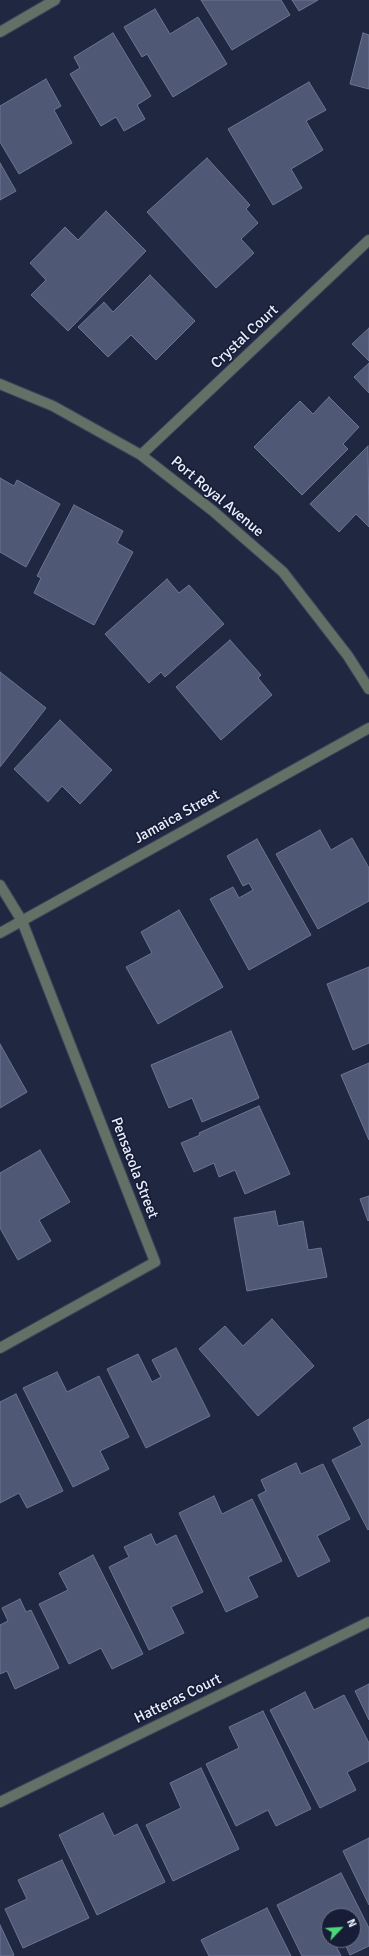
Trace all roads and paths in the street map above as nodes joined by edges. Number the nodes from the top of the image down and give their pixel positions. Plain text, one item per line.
1 (55, 0) edge
2 (0, 32) edge
3 (369, 240) edge
4 (0, 384) edge
5 (141, 455) junction
6 (369, 689) edge
7 (369, 728) edge
8 (0, 885) edge
9 (22, 921) junction
10 (0, 933) edge
11 (0, 1348) edge
12 (369, 1622) edge
13 (0, 1802) edge

1 - 2 street
3 - 5 street, Crystal Court
4 - 5 street, Port Royal Avenue
5 - 6 street, Port Royal Avenue
7 - 9 street, Jamaica Street
8 - 9 street
9 - 10 street, Jamaica Street
9 - 11 street, Pensacola Street
12 - 13 street, Hatteras Court

